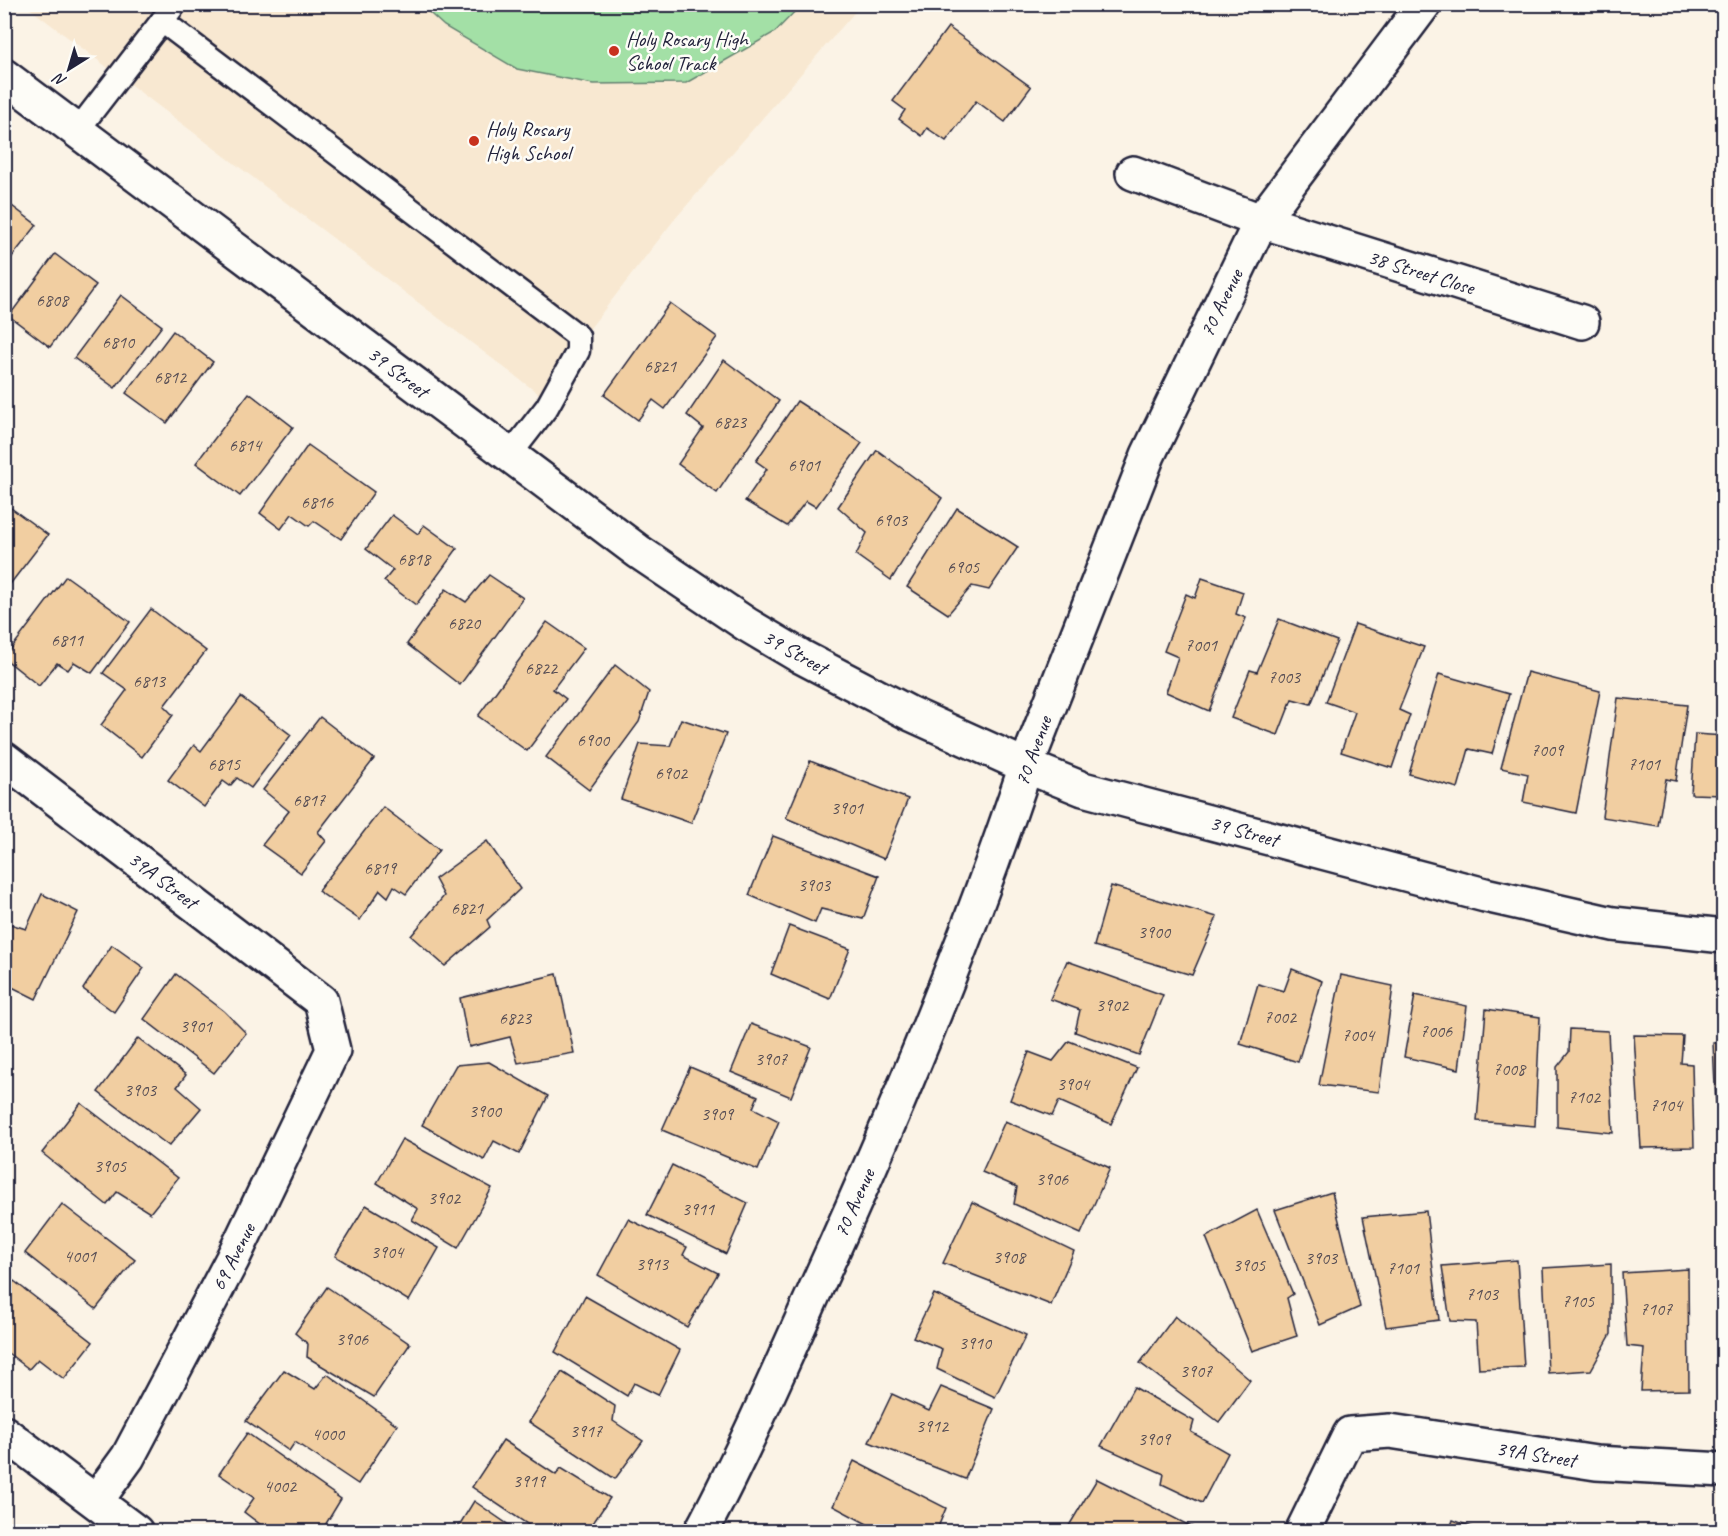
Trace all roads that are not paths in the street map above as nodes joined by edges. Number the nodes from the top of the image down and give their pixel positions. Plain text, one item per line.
1 (1424, 4) edge
2 (169, 13) edge
3 (4, 76) edge
4 (77, 131) junction
5 (1133, 173) dead end
6 (1261, 221) junction
7 (1582, 322) dead end
8 (509, 456) junction
9 (4, 759) edge
10 (1026, 766) junction
11 (1724, 936) edge
12 (321, 1001) joint
13 (4, 1433) edge
14 (1724, 1470) edge
15 (96, 1501) junction
16 (135, 1532) edge
17 (701, 1532) edge
18 (1302, 1532) edge

1 - 6 street, 70 Avenue
2 - 4 lane
2 - 8 lane
3 - 4 street, 39 Street
4 - 8 street, 39 Street
5 - 6 street, 38 Street Close
6 - 7 street, 38 Street Close
6 - 10 street, 70 Avenue
8 - 10 street, 39 Street
9 - 12 street, 39A Street
10 - 11 street, 39 Street
10 - 17 street, 70 Avenue
12 - 15 street, 69 Avenue
13 - 15 street
14 - 18 street, 39A Street
15 - 16 street

